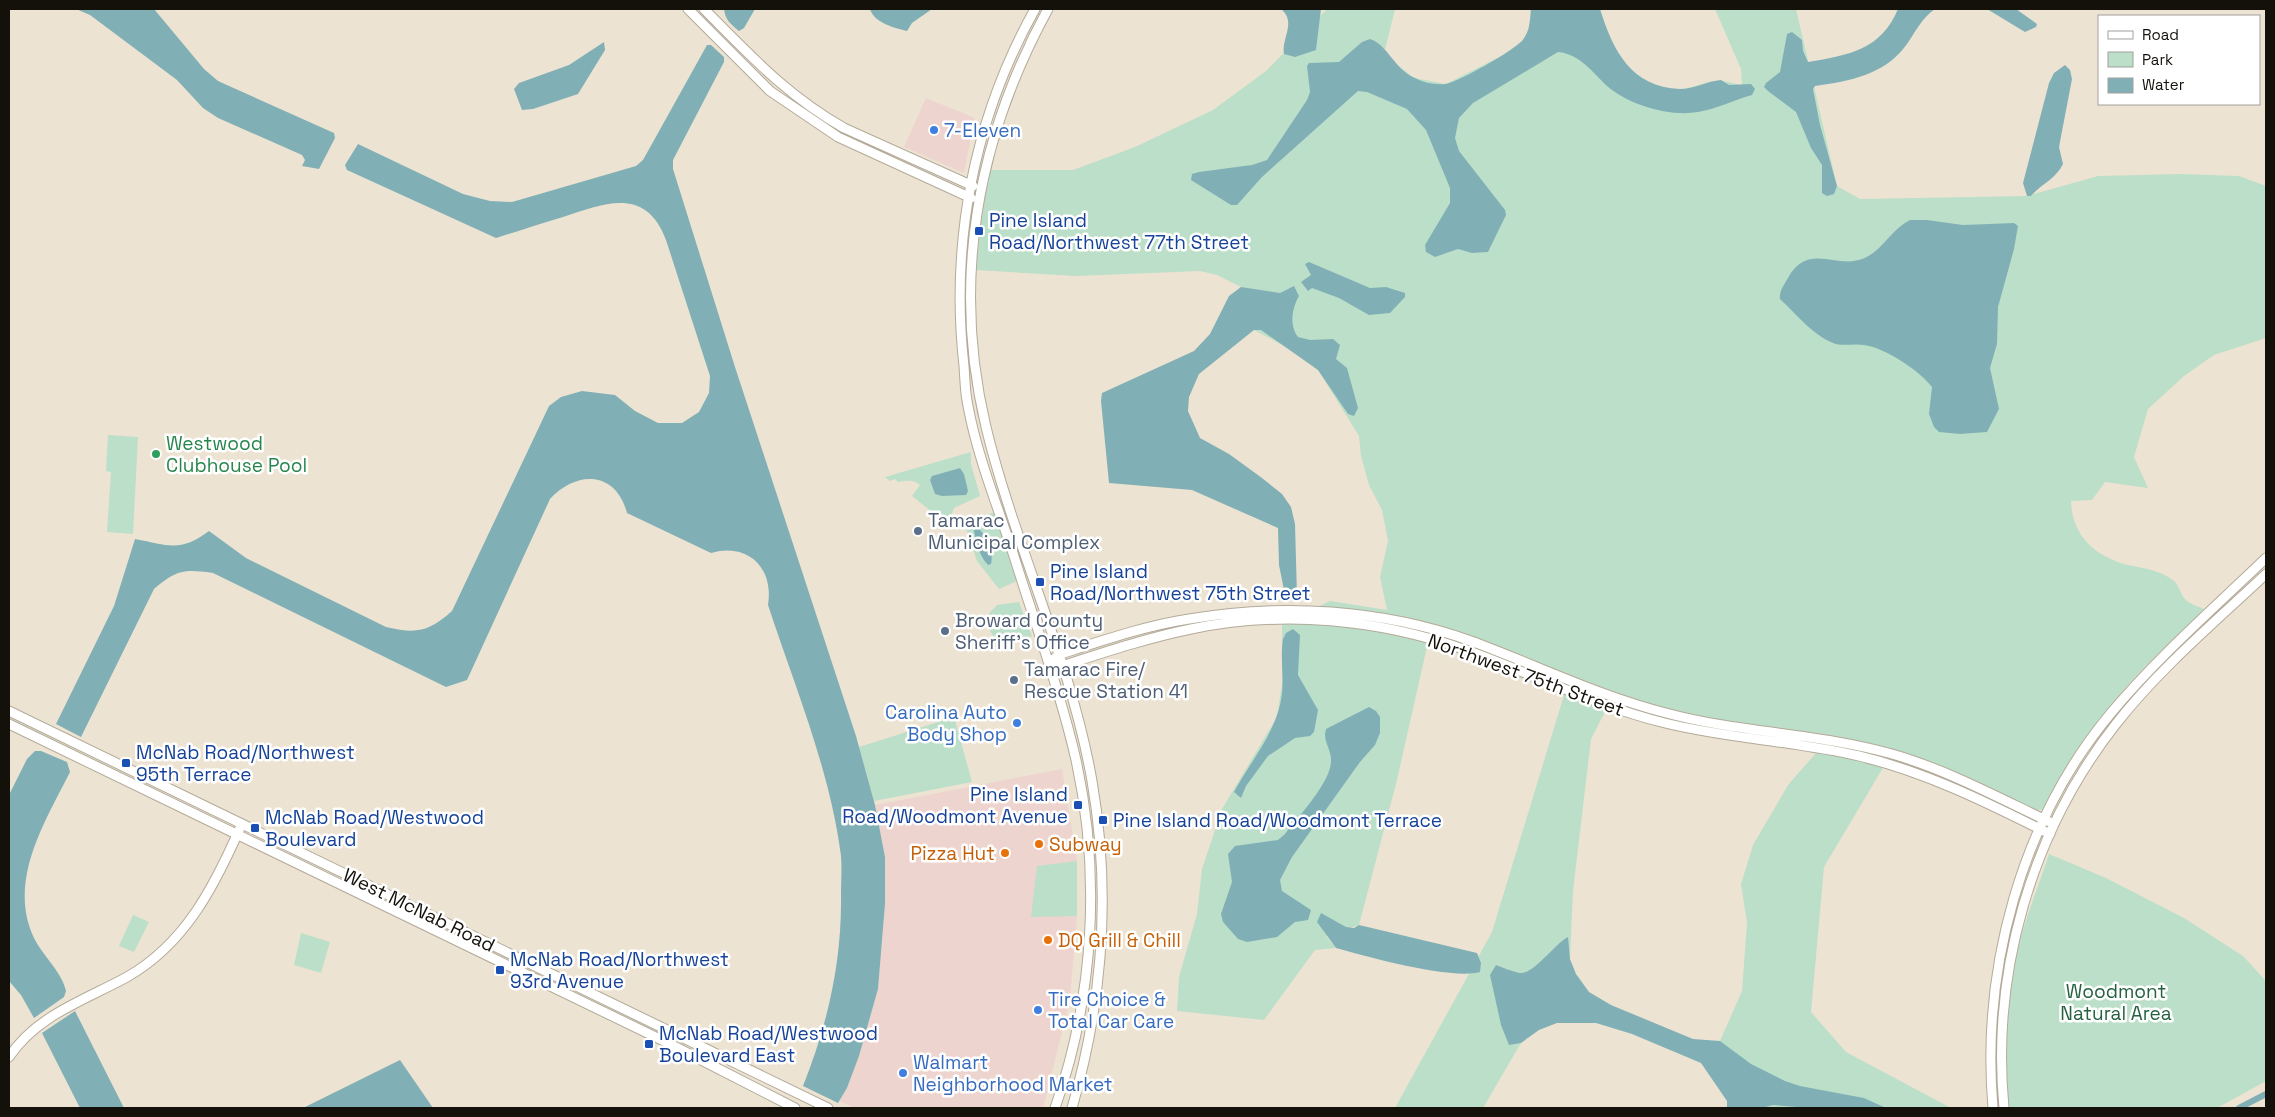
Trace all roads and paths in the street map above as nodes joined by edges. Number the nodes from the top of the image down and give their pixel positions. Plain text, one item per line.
1 (688, 9) edge
2 (704, 9) edge
3 (1035, 9) edge
4 (1048, 9) edge
5 (910, 159) junction
6 (907, 169) junction
7 (970, 184) junction
8 (980, 189) junction
9 (967, 197) junction
10 (977, 201) junction
11 (2266, 558) edge
12 (2266, 574) edge
13 (1058, 655) junction
14 (1048, 664) junction
15 (1062, 666) junction
16 (9, 711) edge
17 (9, 724) edge
18 (2044, 819) junction
19 (242, 824) junction
20 (2054, 824) junction
21 (2040, 829) junction
22 (237, 834) junction
23 (2050, 834) junction
24 (9, 1057) edge
25 (795, 1108) edge
26 (828, 1108) edge
27 (1055, 1108) edge
28 (1074, 1108) edge
29 (1993, 1108) edge
30 (2004, 1108) edge

1 - 6 street
2 - 5 street
3 - 7 street
4 - 8 street
5 - 6 street
5 - 7 street
6 - 9 street
7 - 8 street
7 - 9 street
8 - 10 street
9 - 10 street
9 - 14 street
10 - 13 street
11 - 18 street
12 - 20 street
13 - 14 street, Northwest 75th Street
13 - 15 street
13 - 18 street, Northwest 75th Street
14 - 15 street, Northwest 75th Street
14 - 27 street
15 - 21 street, Northwest 75th Street
15 - 28 street
16 - 19 street, West McNab Road
17 - 22 street, West McNab Road
18 - 20 street, Northwest 75th Street
18 - 21 street
19 - 22 street
19 - 26 street, West McNab Road
20 - 23 street
21 - 23 street, Northwest 75th Street
21 - 29 street
22 - 24 street
22 - 25 street, West McNab Road
23 - 30 street

